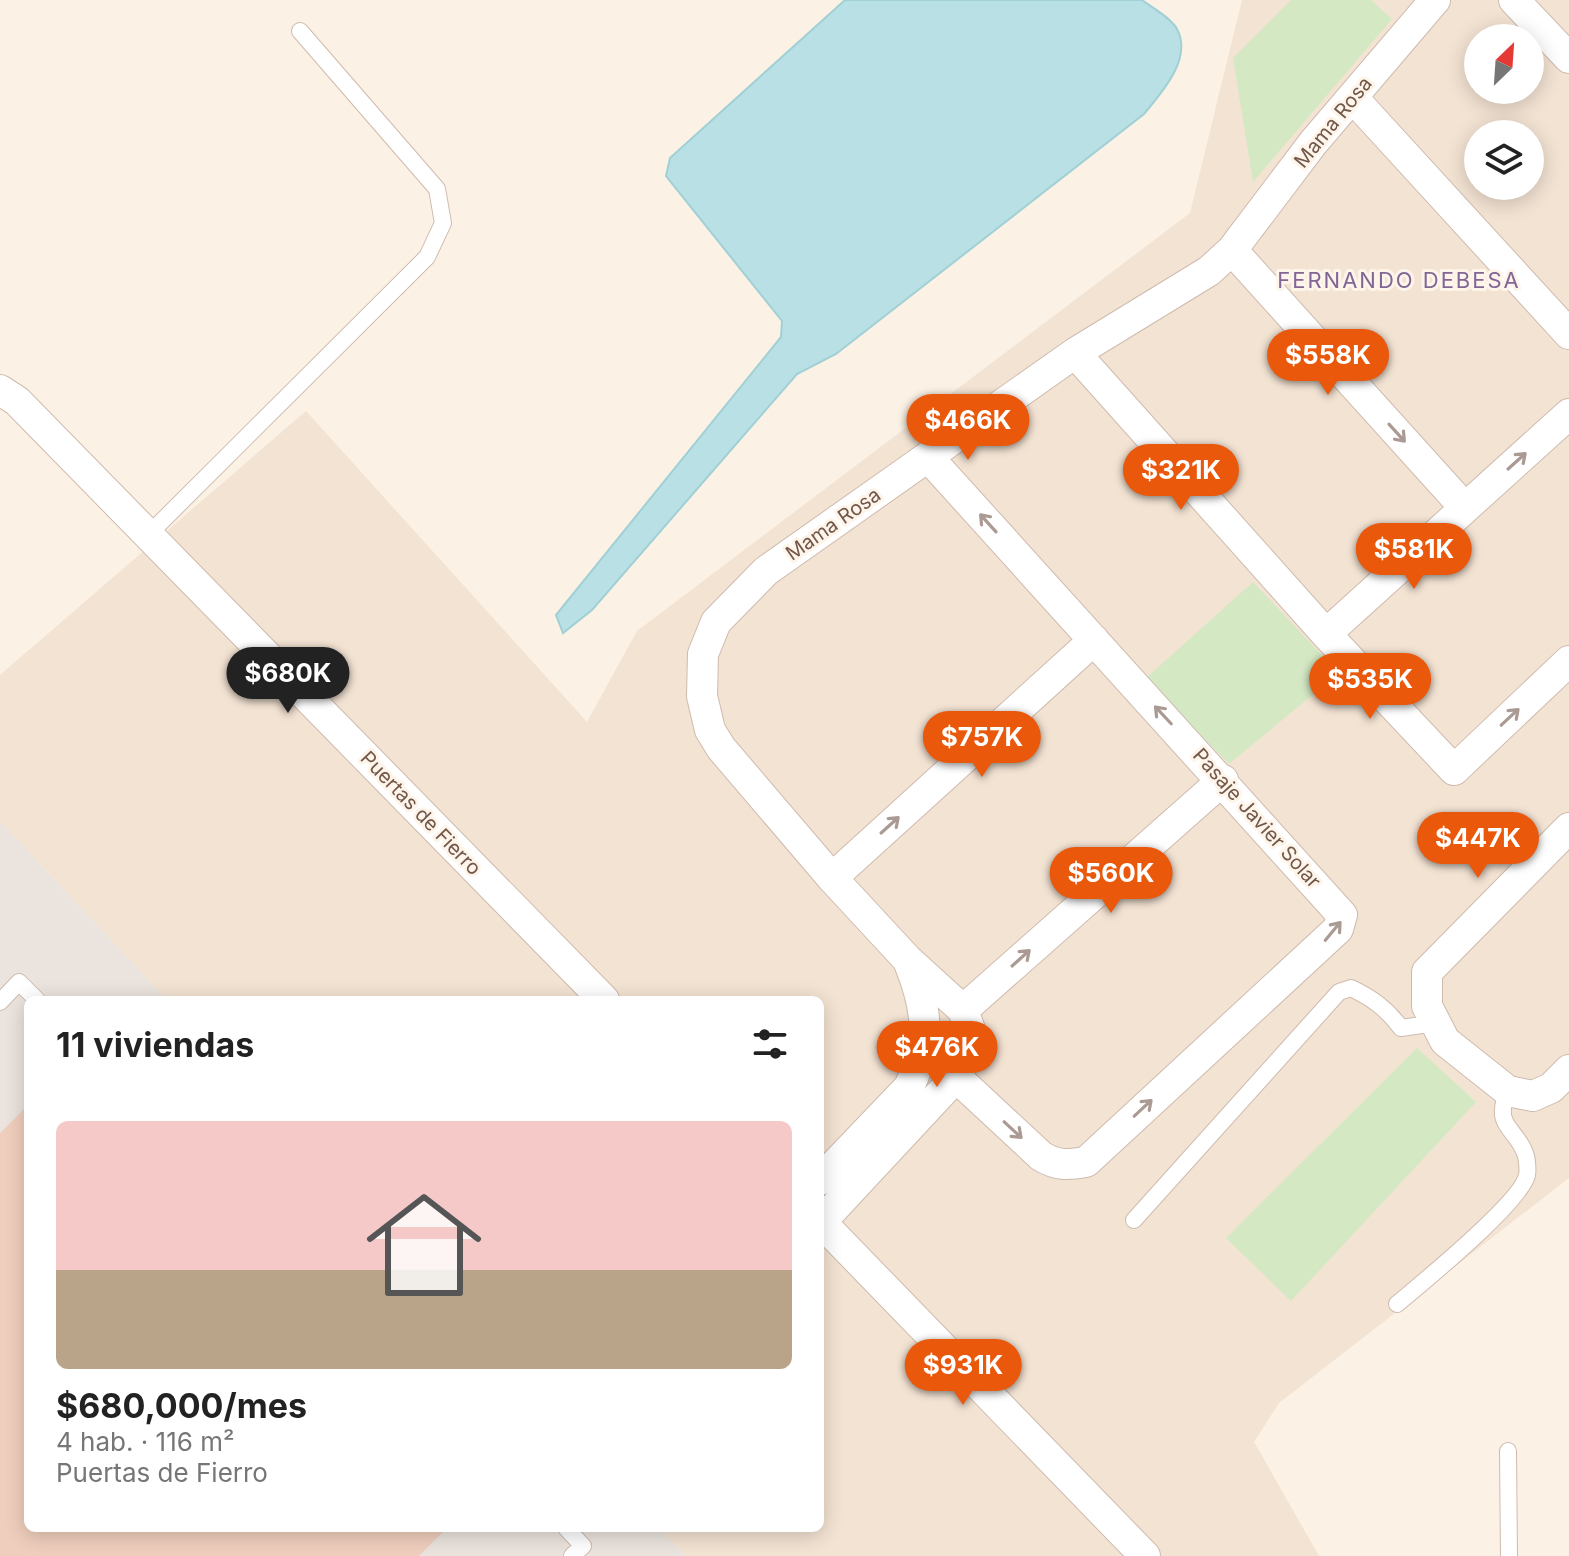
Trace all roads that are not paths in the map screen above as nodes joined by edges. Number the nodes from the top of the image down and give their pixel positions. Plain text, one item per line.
1 (1514, 0) edge
2 (1419, 5) edge
3 (300, 31) dead end
4 (1569, 58) edge
5 (1352, 97) junction
6 (1232, 250) junction
7 (1569, 334) edge
8 (1075, 353) junction
9 (0, 390) edge
10 (1569, 414) edge
11 (929, 458) junction
12 (1465, 508) junction
13 (149, 534) junction
14 (1326, 634) junction
15 (1094, 640) junction
16 (1569, 661) edge
17 (1223, 780) junction
18 (1569, 828) edge
19 (832, 878) junction
20 (907, 959) junction
21 (33, 996) edge
22 (600, 996) edge
23 (0, 1002) edge
24 (963, 1010) junction
25 (1435, 1023) junction
26 (1569, 1070) edge
27 (956, 1077) junction
28 (1520, 1094) junction
29 (824, 1176) edge
30 (824, 1217) edge
31 (1134, 1220) dead end
32 (824, 1225) edge
33 (1397, 1304) dead end
34 (1508, 1451) dead end
35 (570, 1532) edge
36 (572, 1556) edge
37 (1145, 1556) edge
38 (1509, 1556) edge

1 - 4 street
2 - 5 street, Mama Rosa
3 - 13 lane
5 - 6 street, Mama Rosa
5 - 7 street
6 - 8 street, Mama Rosa
6 -> 12 street
8 - 11 street, Mama Rosa
8 - 14 street
9 - 13 street, Puertas de Fierro
12 -> 10 street
15 -> 11 street, Pasaje Javier Solar
11 - 19 street, Mama Rosa
12 - 14 street
13 - 22 street, Puertas de Fierro
14 -> 16 street
17 -> 15 street, Pasaje Javier Solar
19 -> 15 street
24 -> 17 street
27 -> 17 street, Pasaje Javier Solar
18 - 25 street
19 - 20 street, Mama Rosa
20 - 24 street, Mama Rosa
20 - 29 street, Mama Rosa
21 - 23 lane
24 - 27 street
25 - 28 street
25 - 31 lane
26 - 28 street
27 - 30 street
28 - 33 lane
32 - 37 street
34 - 38 lane
35 - 36 lane

